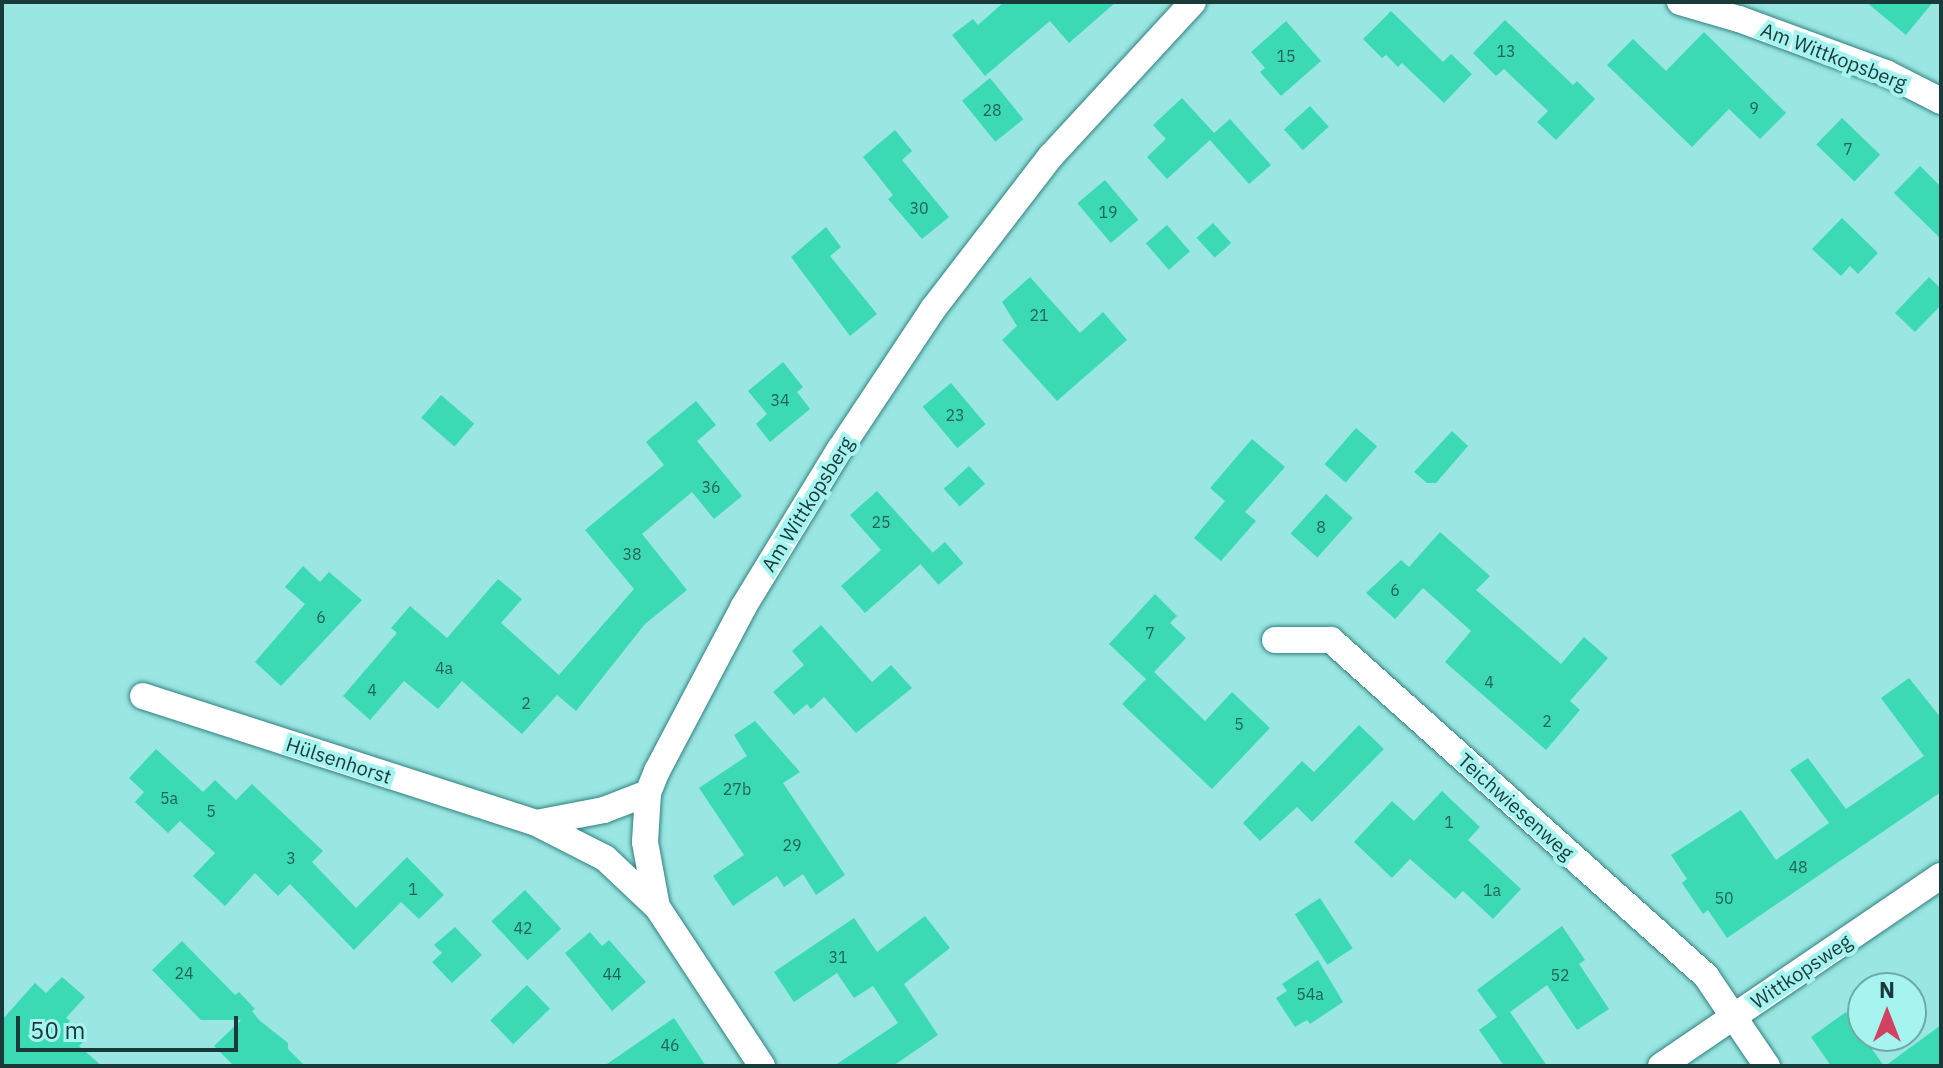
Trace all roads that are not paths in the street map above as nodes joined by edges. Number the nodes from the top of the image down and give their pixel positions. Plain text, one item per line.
1 (1193, 2) edge
2 (1680, 2) edge
3 (1941, 101) edge
4 (1275, 640) dead end
5 (143, 696) dead end
6 (648, 793) junction
7 (536, 823) junction
8 (1941, 876) edge
9 (657, 907) junction
10 (1733, 1017) junction
11 (762, 1066) edge
12 (1661, 1066) edge
13 (1767, 1066) edge

1 - 6 street, Am Wittkopsberg
2 - 3 street, Am Wittkopsberg
4 - 10 street, Teichwiesenweg
5 - 7 street, Hülsenhorst
6 - 7 street, Hülsenhorst
6 - 9 street, Am Wittkopsberg
7 - 9 street, Hülsenhorst
8 - 10 street, Wittkopsweg
9 - 11 street, Am Wittkopsberg
10 - 12 street, Wittkopsweg
10 - 13 street, Teichwiesenweg

